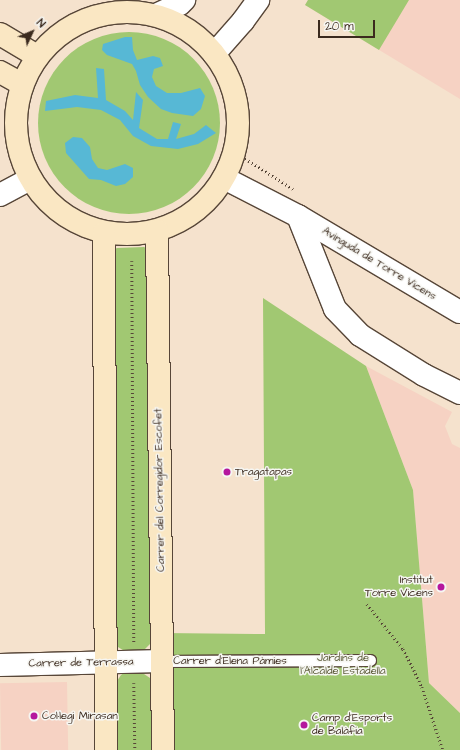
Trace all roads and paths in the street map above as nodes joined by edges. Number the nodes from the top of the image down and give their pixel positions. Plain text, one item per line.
1 (184, 0) edge
2 (258, 0) edge
3 (156, 15) junction
4 (0, 34) edge
5 (214, 54) junction
6 (37, 56) junction
7 (0, 72) edge
8 (22, 84) junction
9 (224, 178) junction
10 (30, 179) junction
11 (0, 194) edge
12 (298, 216) junction
13 (157, 231) junction
14 (104, 233) junction
15 (132, 261) dead end
16 (460, 312) edge
17 (460, 393) edge
18 (367, 604) dead end
19 (134, 644) dead end
20 (370, 660) dead end
21 (162, 661) junction
22 (105, 663) junction
23 (0, 665) edge
24 (134, 680) dead end
25 (106, 750) edge
26 (135, 750) edge
27 (163, 750) edge
28 (443, 750) edge

1 - 3 street
2 - 5 street
3 - 5 street
3 - 6 street
4 - 6 street
5 - 9 street
6 - 8 street
7 - 8 street
8 - 10 street
9 - 12 street, Avinguda de Torre Vicens
9 - 13 street
10 - 11 street
10 - 14 street
12 - 16 street, Avinguda de Torre Vicens
12 - 17 street, Avinguda de Torre Vicens
13 - 14 street
13 - 21 street, Carrer del Corregidor Escofet
14 - 22 street
15 - 19 path
18 - 28 path
20 - 21 lane, Carrer d'Elena Pàmies
21 - 22 street, Carrer de Terrassa
21 - 27 street, Carrer del Corregidor Escofet
22 - 23 street, Carrer de Terrassa
22 - 25 street
24 - 26 path

